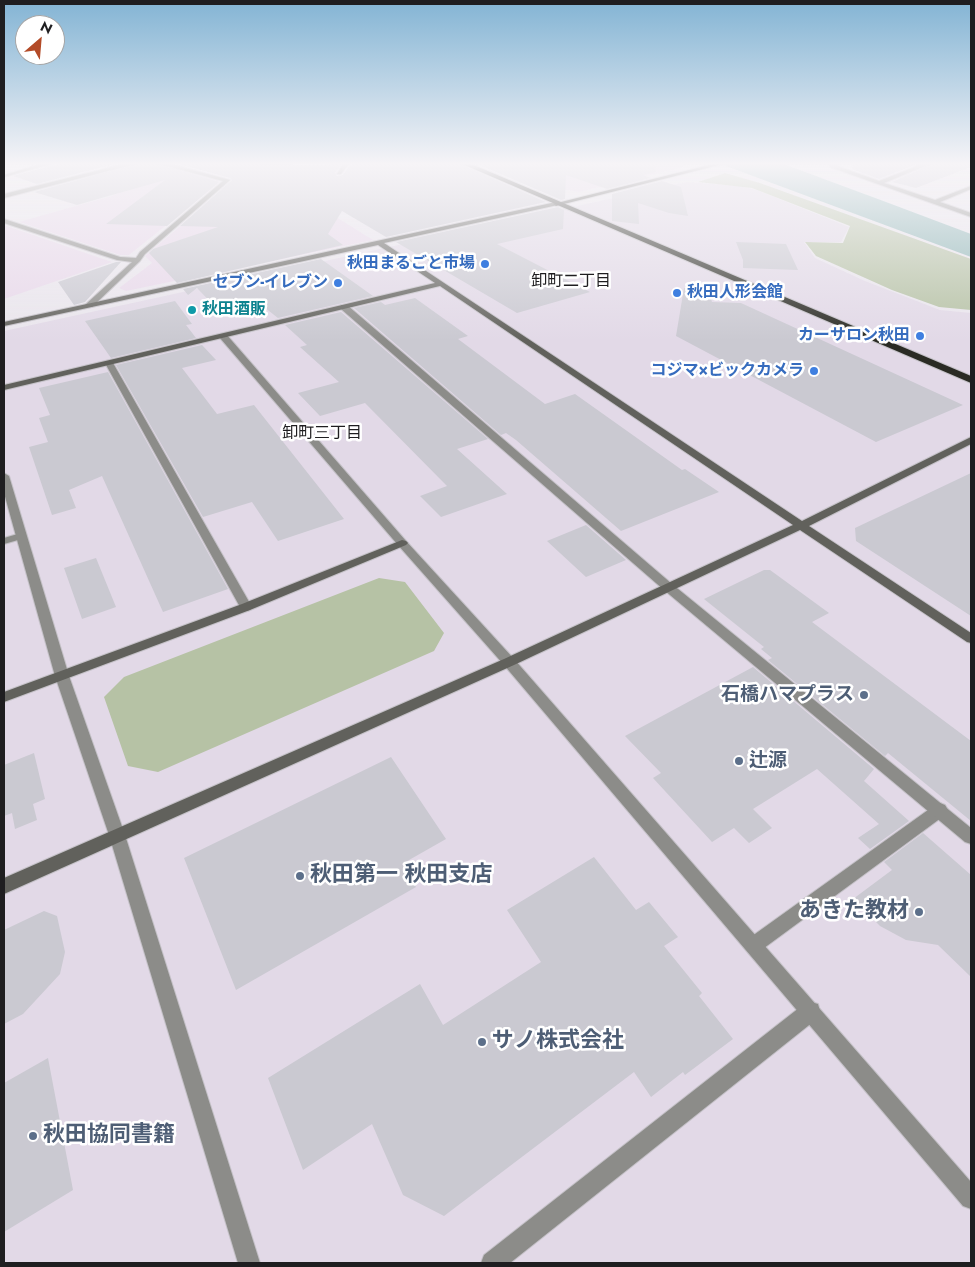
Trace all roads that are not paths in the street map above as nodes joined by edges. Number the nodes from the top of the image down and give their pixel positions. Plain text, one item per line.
1 (7, 222) edge
2 (178, 222) edge
3 (471, 222) edge
4 (599, 222) edge
5 (378, 242) junction
6 (138, 260) junction
7 (441, 284) junction
8 (90, 305) junction
9 (344, 307) junction
10 (4, 324) edge
11 (223, 336) junction
12 (109, 363) junction
13 (971, 380) edge
14 (4, 388) edge
15 (971, 440) edge
16 (4, 476) edge
17 (800, 525) junction
18 (21, 536) junction
19 (4, 541) edge
20 (402, 543) junction
21 (668, 587) junction
22 (246, 608) junction
23 (971, 639) edge
24 (508, 662) junction
25 (62, 676) junction
26 (4, 697) edge
27 (940, 810) junction
28 (117, 836) junction
29 (971, 837) edge
30 (4, 886) edge
31 (754, 945) junction
32 (810, 1011) junction
33 (971, 1198) edge
34 (249, 1263) edge
35 (492, 1263) edge

1 - 6 street
2 - 6 street
3 - 5 street
4 - 13 highway
5 - 7 street
5 - 8 street
6 - 8 street
7 - 9 street
7 - 17 street
8 - 10 street
9 - 11 street
9 - 21 street
11 - 12 street
11 - 20 street
12 - 14 street
12 - 22 street
15 - 17 street
16 - 18 street
17 - 21 street
17 - 23 street
18 - 19 street
18 - 25 street
20 - 22 street
20 - 24 street
21 - 24 street
21 - 27 street
22 - 25 street
24 - 28 street
24 - 31 street
25 - 26 street
25 - 28 street
27 - 29 street
27 - 31 street
28 - 30 street
28 - 34 street
31 - 32 street
32 - 33 street
32 - 35 street

